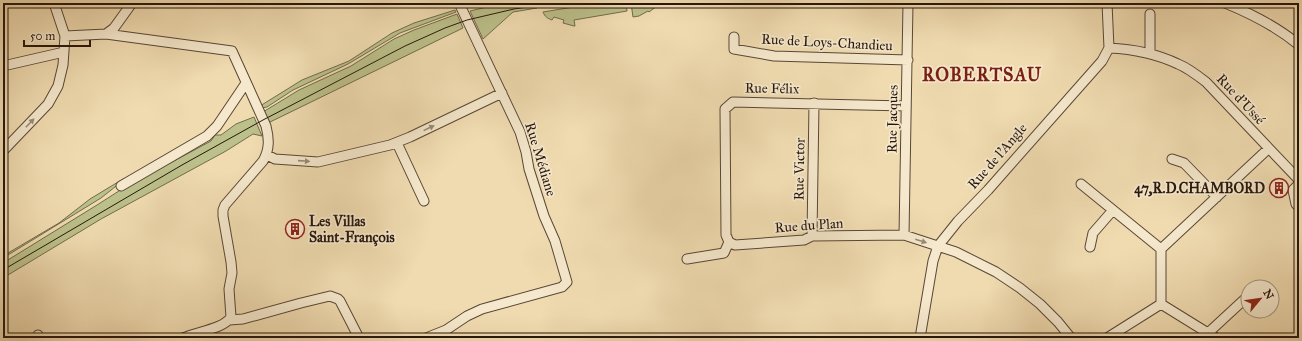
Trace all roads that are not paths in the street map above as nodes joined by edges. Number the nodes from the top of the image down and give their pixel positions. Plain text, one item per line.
1 (54, 3) edge
2 (132, 3) edge
3 (459, 3) edge
4 (908, 3) edge
5 (1107, 3) edge
6 (1225, 3) edge
7 (1150, 14) dead end
8 (106, 34) junction
9 (65, 36) junction
10 (734, 37) dead end
11 (1299, 44) edge
12 (1109, 48) junction
13 (64, 52) junction
14 (1150, 54) junction
15 (908, 60) junction
16 (3, 66) edge
17 (246, 83) junction
18 (502, 93) junction
19 (814, 103) junction
20 (906, 106) junction
21 (397, 143) junction
22 (1268, 149) junction
23 (3, 151) edge
24 (266, 155) junction
25 (1172, 159) dead end
26 (1299, 180) edge
27 (1081, 184) dead end
28 (1299, 184) edge
29 (121, 186) dead end
30 (1217, 197) junction
31 (424, 201) dead end
32 (1299, 207) edge
33 (1113, 210) junction
34 (904, 235) junction
35 (812, 236) junction
36 (729, 242) junction
37 (938, 246) junction
38 (1090, 246) dead end
39 (1161, 249) junction
40 (688, 259) dead end
41 (1161, 304) junction
42 (1240, 305) edge
43 (229, 320) junction
44 (1212, 336) edge
45 (183, 338) edge
46 (359, 338) edge
47 (426, 338) edge
48 (920, 338) edge
49 (1072, 338) edge
50 (1107, 338) edge

1 - 9 street
2 - 8 street
3 - 18 street, Rue Médiane
4 - 15 street, Rue Jacques
5 - 12 street
6 - 11 street
7 - 14 street
8 - 9 street
8 - 17 street
9 - 13 street
10 - 15 street, Rue de Loys-Chandieu
12 - 14 street, Rue d'Ussé
12 - 37 street, Rue de l'Angle
13 - 16 street
23 -> 13 street
14 - 22 street, Rue d'Ussé
15 - 20 street, Rue Jacques
17 - 24 street
17 - 29 street
21 -> 18 street
18 - 47 street, Rue Médiane
19 - 20 street, Rue Félix
19 - 35 street, Rue Victor
19 - 36 street, Rue Félix
20 - 34 street, Rue Jacques
24 -> 21 street
21 - 31 street
22 - 26 street, Rue d'Ussé
22 - 30 street
24 - 43 street
25 - 30 street
27 - 33 street
28 - 32 street
30 - 39 street
33 - 38 street
33 - 39 street
34 - 35 street, Rue du Plan
34 -> 37 street, Rue du Plan
35 - 36 street, Rue du Plan
36 - 40 street
37 - 48 street, Rue de l'Angle
37 - 49 street, Rue du Plan
39 - 41 street
41 - 44 street
41 - 50 street
42 - 44 street
43 - 45 street
43 - 46 street

